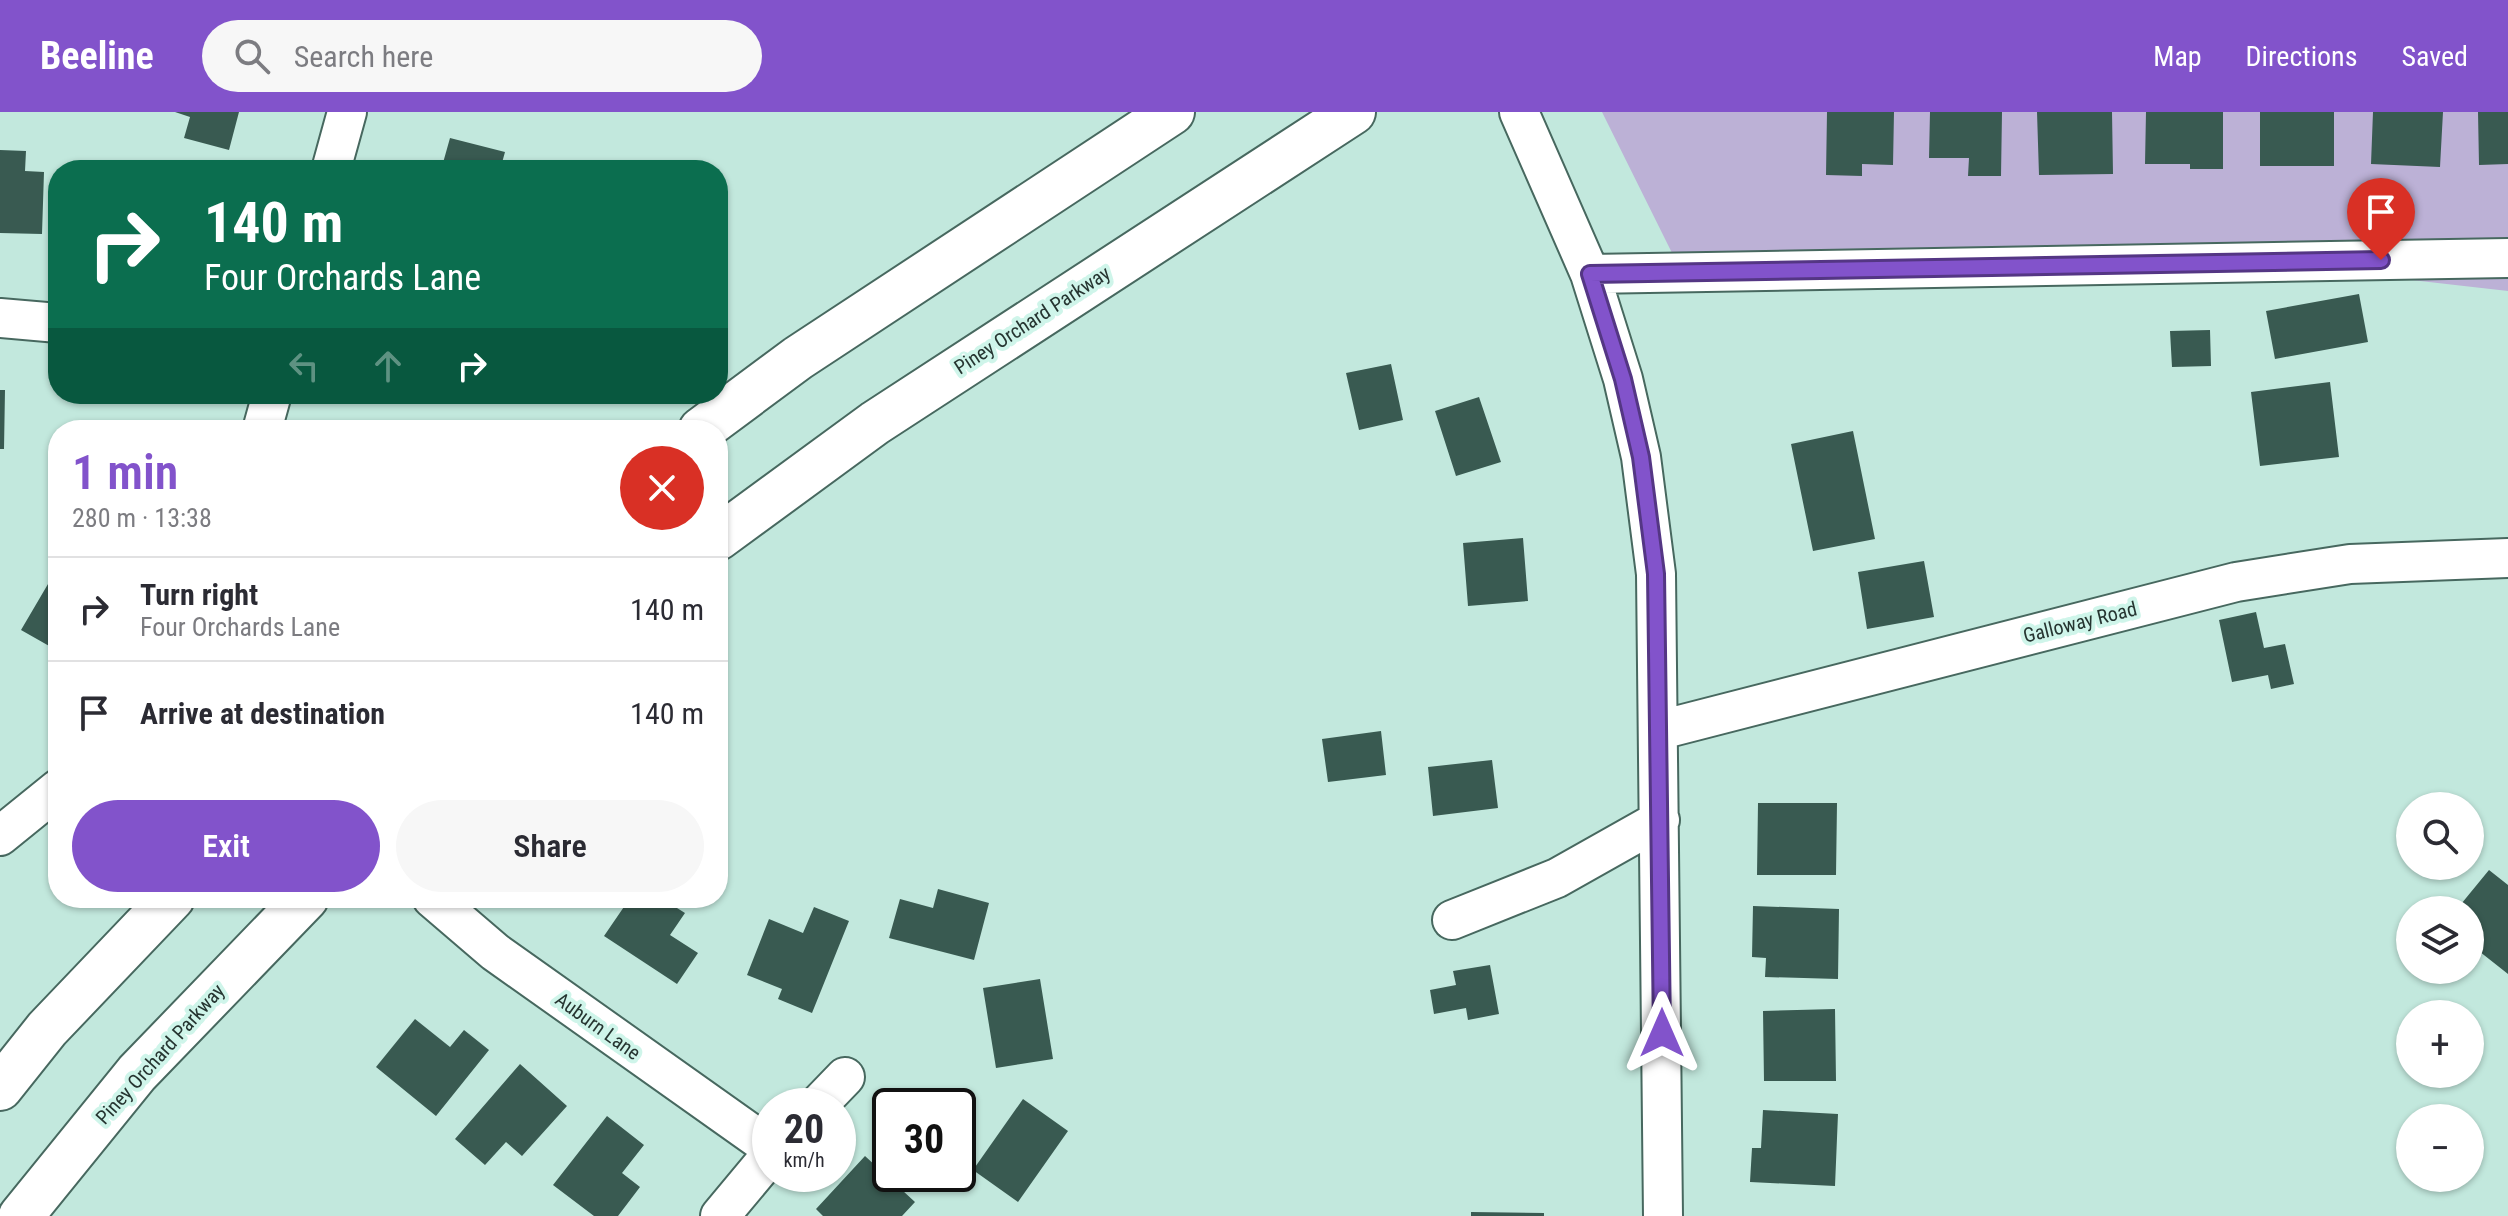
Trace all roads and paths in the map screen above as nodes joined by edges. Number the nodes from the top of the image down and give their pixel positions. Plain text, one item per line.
1 (347, 112) edge
2 (1172, 112) edge
3 (1353, 112) edge
4 (1519, 112) edge
5 (334, 160) edge
6 (2508, 258) edge
7 (1590, 274) junction
8 (0, 318) edge
9 (48, 322) edge
10 (714, 420) edge
11 (728, 531) edge
12 (2508, 558) edge
13 (1660, 730) junction
14 (48, 797) edge
15 (1660, 820) junction
16 (0, 836) edge
17 (162, 908) edge
18 (296, 908) edge
19 (444, 908) edge
20 (1452, 920) dead end
21 (845, 1077) dead end
22 (0, 1088) edge
23 (834, 1088) edge
24 (752, 1134) edge
25 (752, 1178) edge
26 (21, 1216) edge
27 (720, 1216) edge
28 (1663, 1216) edge

1 - 5 street
2 - 10 main road
3 - 11 main road, Piney Orchard Parkway
4 - 7 street
6 - 7 street
7 - 13 street
8 - 9 street
12 - 13 street, Galloway Road
13 - 15 street
14 - 16 street
15 - 20 street
15 - 28 street
17 - 22 main road
18 - 26 main road, Piney Orchard Parkway
19 - 24 street, Auburn Lane
21 - 23 street
25 - 27 street

